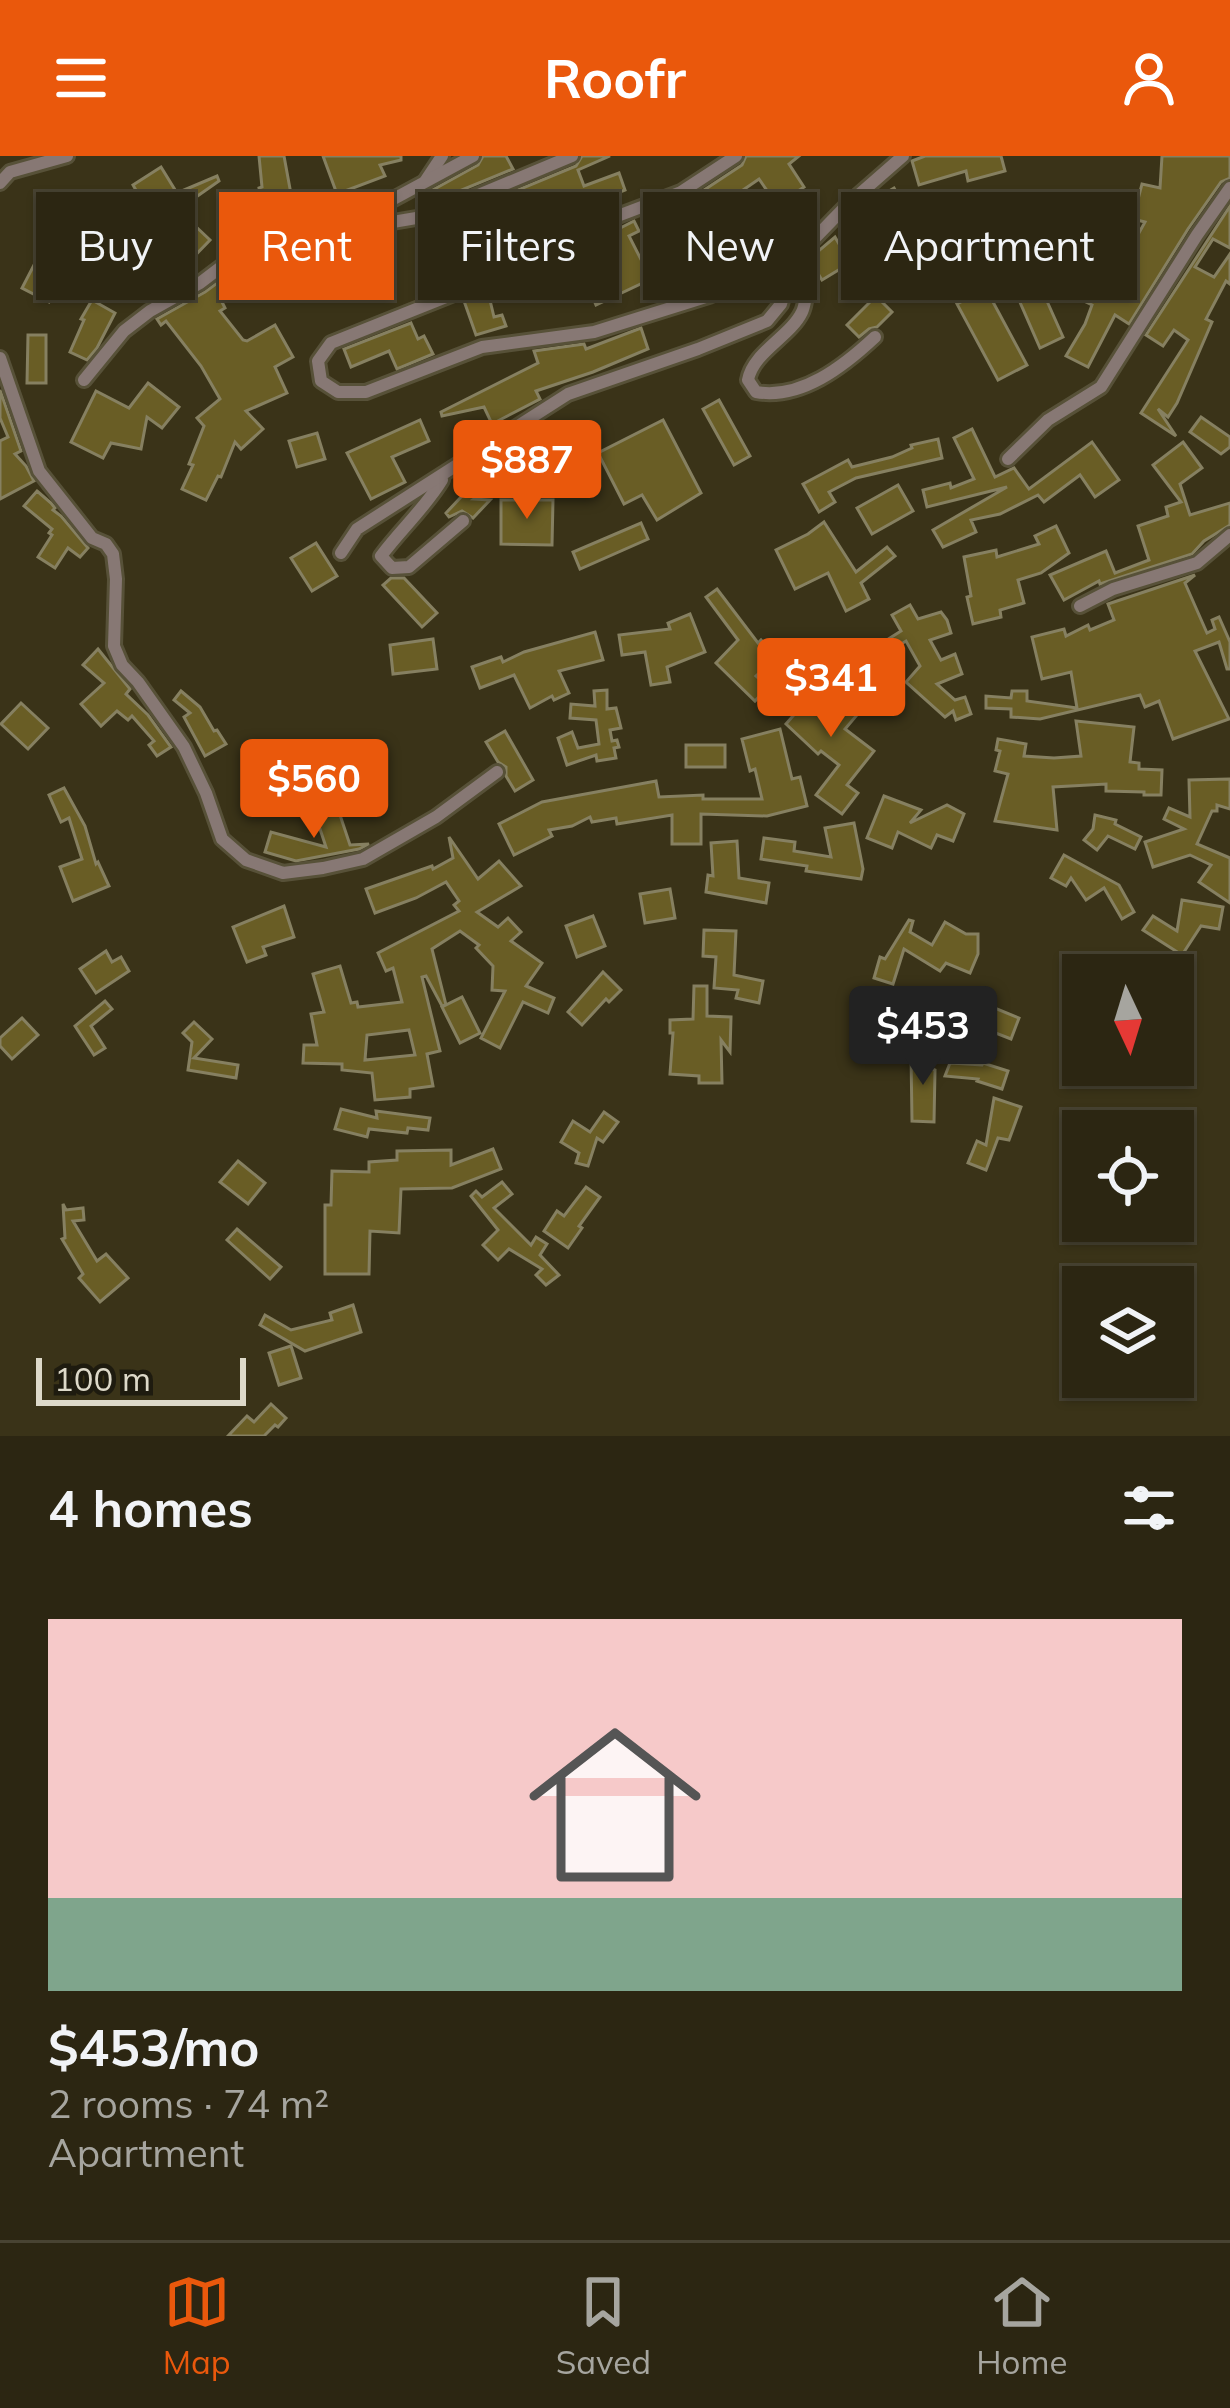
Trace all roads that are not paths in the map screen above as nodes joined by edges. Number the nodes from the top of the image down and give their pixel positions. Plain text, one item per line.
1 (67, 156) edge
2 (442, 156) edge
3 (472, 156) edge
4 (572, 156) edge
5 (736, 156) edge
6 (903, 156) edge
7 (425, 181) junction
8 (0, 183) edge
9 (1230, 188) edge
10 (678, 192) edge
11 (394, 198) edge
12 (643, 206) edge
13 (394, 222) edge
14 (817, 240) edge
15 (219, 267) edge
16 (696, 300) edge
17 (781, 300) edge
18 (805, 300) edge
19 (875, 337) dead end
20 (0, 358) edge
21 (84, 380) dead end
22 (1008, 459) dead end
23 (446, 474) junction
24 (464, 521) dead end
25 (1230, 535) edge
26 (341, 553) dead end
27 (1080, 606) dead end
28 (497, 772) dead end

1 - 8 street
2 - 7 street
3 - 7 street
4 - 13 street
5 - 10 street
6 - 14 street
7 - 11 street
9 - 22 street
12 - 16 street
15 - 21 street
17 - 23 street
18 - 19 street
20 - 28 street
23 - 24 street
23 - 26 street
25 - 27 street

